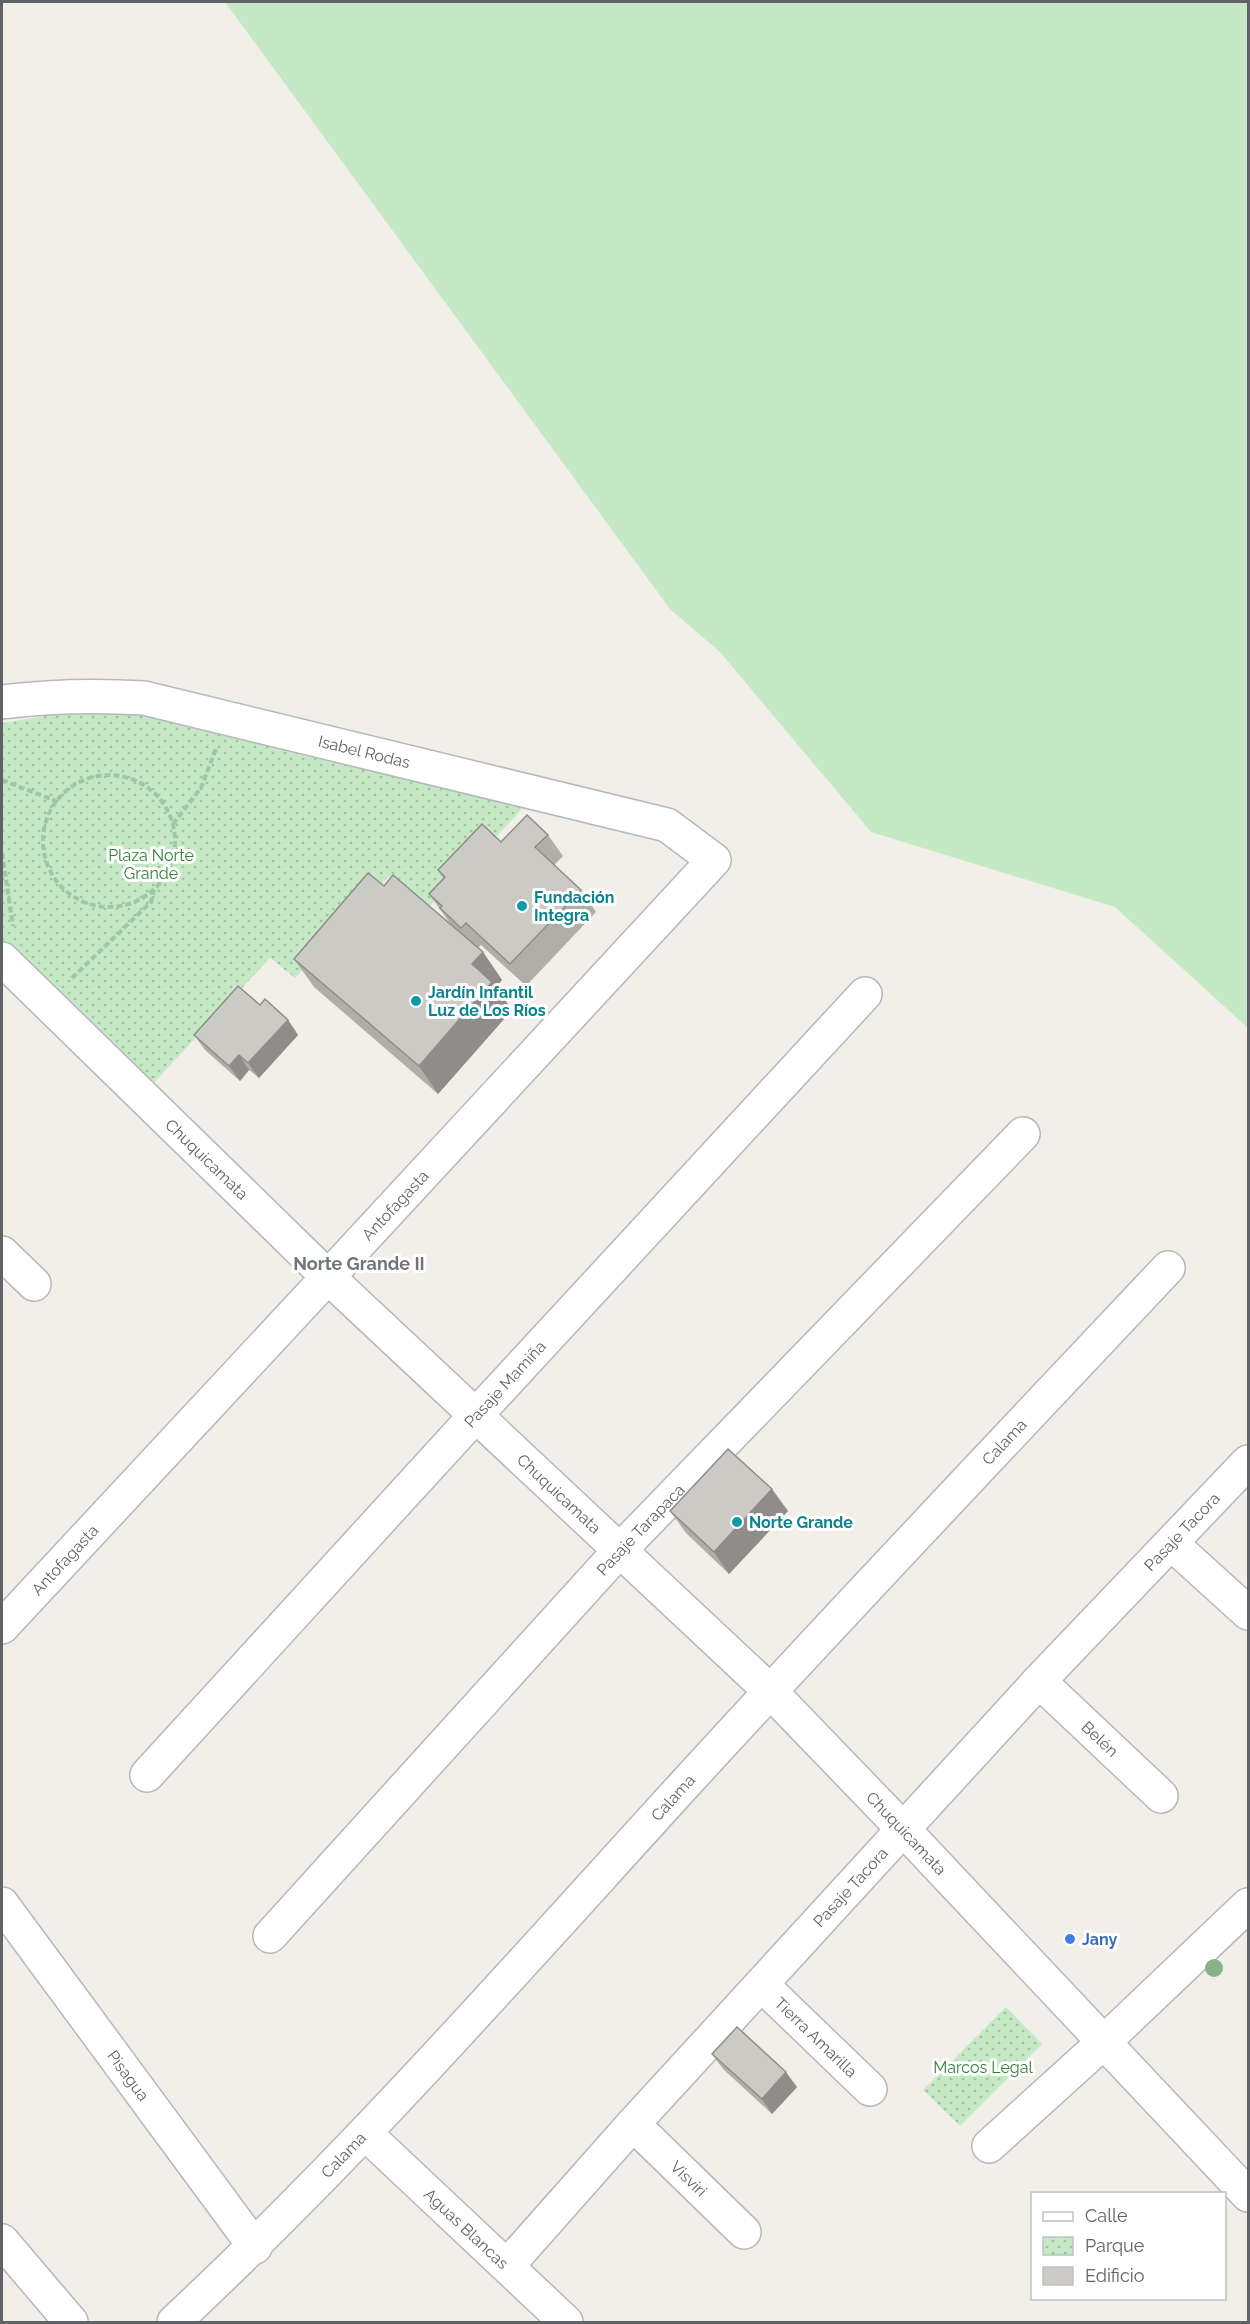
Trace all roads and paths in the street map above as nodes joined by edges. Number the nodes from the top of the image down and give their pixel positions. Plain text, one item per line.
1 (2, 702) edge
2 (226, 717) junction
3 (2, 780) edge
4 (56, 801) junction
5 (173, 824) junction
6 (2, 853) edge
7 (714, 860) joint
8 (154, 890) junction
9 (8, 946) edge
10 (65, 985) dead end
11 (865, 994) dead end
12 (1023, 1134) dead end
13 (2, 1253) edge
14 (1168, 1268) dead end
15 (328, 1277) junction
16 (34, 1284) dead end
17 (476, 1415) junction
18 (1248, 1462) edge
19 (1172, 1544) junction
20 (620, 1550) junction
21 (1248, 1613) edge
22 (2, 1627) edge
23 (1039, 1681) junction
24 (770, 1691) junction
25 (147, 1775) dead end
26 (1161, 1796) dead end
27 (903, 1829) junction
28 (2, 1904) edge
29 (1248, 1905) edge
30 (270, 1936) dead end
31 (762, 1985) junction
32 (1105, 2041) junction
33 (870, 2089) dead end
34 (633, 2124) junction
35 (366, 2134) junction
36 (989, 2146) dead end
37 (1248, 2195) edge
38 (744, 2232) dead end
39 (2, 2241) edge
40 (255, 2247) junction
41 (508, 2265) junction
42 (71, 2322) edge
43 (174, 2322) edge
44 (566, 2322) edge

1 - 2 street, Isabel Rodas
2 - 5 path
2 - 7 street, Isabel Rodas
3 - 4 path
4 - 5 path
4 - 8 path
5 - 8 path
6 - 9 path
7 - 15 street, Antofagasta
8 - 10 path
9 - 15 street, Chuquicamata
11 - 17 street, Pasaje Mamiña
12 - 20 street, Pasaje Tarapaca
13 - 16 street
14 - 24 street, Calama
15 - 17 street, Chuquicamata
15 - 22 street, Antofagasta
17 - 20 street, Chuquicamata
17 - 25 street, Pasaje Mamiña
18 - 19 street, Pasaje Tacora
19 - 21 street
19 - 23 street, Pasaje Tacora
20 - 24 street, Chuquicamata
20 - 30 street, Pasaje Tarapaca
23 - 26 street, Belén
23 - 27 street, Pasaje Tacora
24 - 27 street, Chuquicamata
24 - 35 street, Calama
27 - 31 street, Pasaje Tacora
27 - 32 street, Chuquicamata
28 - 40 street, Pisagua
29 - 32 street
31 - 33 street, Tierra Amarilla
31 - 34 street, Pasaje Tacora
32 - 36 street
32 - 37 street, Chuquicamata
34 - 38 street, Visviri
34 - 41 street, Pasaje Tacora
35 - 40 street, Calama
35 - 41 street, Aguas Blancas
39 - 42 street
40 - 43 street, Calama
41 - 44 street, Aguas Blancas

